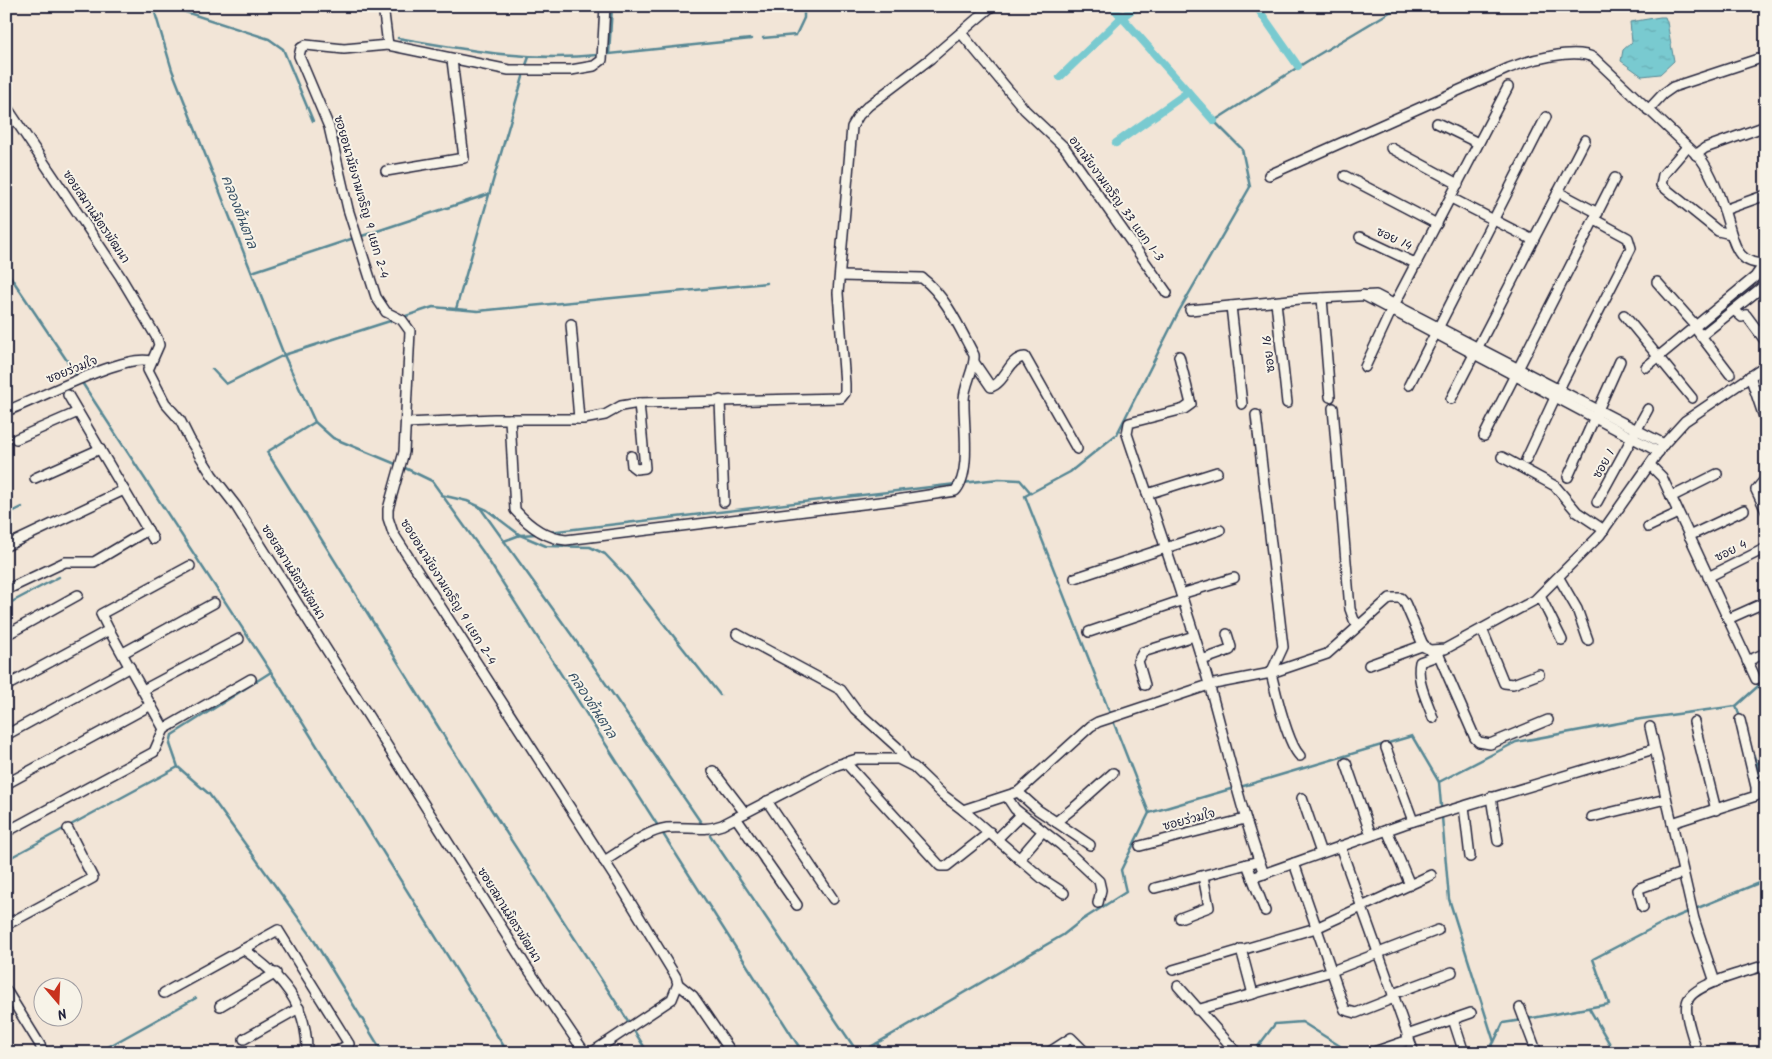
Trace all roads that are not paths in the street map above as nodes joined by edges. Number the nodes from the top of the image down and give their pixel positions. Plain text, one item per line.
1 (382, 6) edge
2 (605, 6) edge
3 (992, 6) edge
4 (961, 33) junction
5 (388, 45) junction
6 (1758, 59) dead end
7 (452, 60) junction
8 (1508, 87) dead end
9 (6, 106) edge
10 (1648, 110) junction
11 (1546, 117) dead end
12 (1437, 122) dead end
13 (1766, 126) edge
14 (1586, 140) dead end
15 (1478, 143) junction
16 (1687, 147) junction
17 (1391, 148) dead end
18 (1696, 155) junction
19 (386, 171) dead end
20 (1269, 175) dead end
21 (1345, 176) dead end
22 (1615, 178) dead end
23 (1458, 184) junction
24 (1558, 192) junction
25 (1766, 196) edge
26 (1451, 198) junction
27 (1724, 210) junction
28 (1596, 217) junction
29 (1494, 219) junction
30 (1436, 224) junction
31 (1731, 234) junction
32 (1360, 236) dead end
33 (1533, 240) junction
34 (1417, 264) junction
35 (1765, 264) edge
36 (841, 276) junction
37 (1657, 282) dead end
38 (1766, 284) edge
39 (1167, 293) dead end
40 (1322, 298) junction
41 (1276, 302) junction
42 (1744, 302) junction
43 (1231, 306) junction
44 (1393, 308) junction
45 (1190, 310) dead end
46 (1734, 310) junction
47 (1624, 315) dead end
48 (1746, 315) junction
49 (571, 324) dead end
50 (1695, 327) junction
51 (1436, 330) junction
52 (1701, 336) junction
53 (1766, 342) edge
54 (1476, 351) junction
55 (1179, 356) dead end
56 (1658, 357) junction
57 (150, 361) junction
58 (1620, 361) dead end
59 (974, 362) junction
60 (1766, 366) edge
61 (1646, 367) dead end
62 (1365, 368) dead end
63 (1517, 372) junction
64 (1730, 374) dead end
65 (1750, 376) junction
66 (1409, 385) dead end
67 (67, 390) junction
68 (1557, 393) junction
69 (1330, 397) dead end
70 (1692, 398) dead end
71 (1450, 399) dead end
72 (720, 400) junction
73 (640, 403) junction
74 (1286, 403) dead end
75 (1242, 404) dead end
76 (1332, 408) dead end
77 (1648, 409) dead end
78 (6, 411) edge
79 (78, 412) junction
80 (1596, 414) junction
81 (1256, 415) dead end
82 (510, 419) junction
83 (579, 419) junction
84 (406, 423) junction
85 (1766, 423) edge
86 (1636, 434) junction
87 (1484, 436) dead end
88 (16, 439) dead end
89 (1661, 448) junction
90 (100, 449) junction
91 (1077, 449) dead end
92 (631, 456) dead end
93 (1502, 457) dead end
94 (1526, 460) dead end
95 (1650, 465) junction
96 (1217, 472) dead end
97 (1717, 474) dead end
98 (1568, 477) dead end
99 (35, 478) dead end
100 (1766, 478) edge
101 (124, 490) junction
102 (1147, 494) junction
103 (1671, 496) junction
104 (724, 502) dead end
105 (1597, 502) dead end
106 (1744, 510) dead end
107 (1766, 511) edge
108 (1678, 513) junction
109 (1648, 527) dead end
110 (148, 530) junction
111 (1220, 530) dead end
112 (1604, 530) junction
113 (1689, 536) junction
114 (153, 539) dead end
115 (6, 546) edge
116 (1165, 548) junction
117 (1766, 548) edge
118 (190, 566) dead end
119 (1708, 577) junction
120 (1074, 578) dead end
121 (1234, 578) dead end
122 (1559, 578) junction
123 (6, 590) edge
124 (78, 595) dead end
125 (1540, 596) junction
126 (1182, 597) junction
127 (1766, 602) edge
128 (214, 603) dead end
129 (1728, 620) junction
130 (1359, 625) junction
131 (1482, 629) junction
132 (109, 630) junction
133 (1089, 632) dead end
134 (737, 634) dead end
135 (1227, 634) dead end
136 (6, 635) edge
137 (1194, 636) junction
138 (239, 639) dead end
139 (1562, 640) dead end
140 (1588, 640) dead end
141 (1424, 645) junction
142 (123, 653) junction
143 (1438, 653) junction
144 (1766, 653) edge
145 (1202, 660) junction
146 (1748, 661) junction
147 (1369, 665) dead end
148 (130, 667) junction
149 (1271, 673) junction
150 (1539, 674) dead end
151 (250, 679) dead end
152 (1756, 679) dead end
153 (1145, 685) dead end
154 (1209, 685) junction
155 (6, 686) edge
156 (143, 690) junction
157 (151, 705) junction
158 (1433, 718) dead end
159 (1548, 720) dead end
160 (1740, 720) dead end
161 (1694, 722) dead end
162 (1650, 727) dead end
163 (164, 729) junction
164 (6, 735) edge
165 (1386, 748) dead end
166 (1654, 749) junction
167 (1300, 756) dead end
168 (846, 762) junction
169 (907, 762) junction
170 (1346, 763) dead end
171 (713, 771) dead end
172 (1114, 772) dead end
173 (6, 784) edge
174 (1018, 792) junction
175 (1007, 796) junction
176 (1491, 797) junction
177 (1302, 798) dead end
178 (1666, 799) junction
179 (768, 801) junction
180 (1464, 806) junction
181 (963, 810) junction
182 (1716, 810) junction
183 (745, 813) junction
184 (1022, 814) junction
185 (1592, 817) dead end
186 (736, 818) junction
187 (1245, 818) junction
188 (1413, 821) junction
189 (1056, 822) junction
190 (1672, 823) junction
191 (68, 829) dead end
192 (1387, 830) junction
193 (1043, 831) junction
194 (6, 832) edge
195 (994, 835) junction
196 (1371, 835) junction
197 (1498, 841) dead end
198 (1090, 845) dead end
199 (1140, 846) dead end
200 (1340, 846) junction
201 (1321, 854) junction
202 (1470, 857) dead end
203 (1018, 859) junction
204 (604, 861) junction
205 (1259, 861) junction
206 (1294, 863) junction
207 (1247, 864) junction
208 (1682, 873) junction
209 (1264, 874) junction
210 (1431, 875) dead end
211 (1203, 876) junction
212 (1252, 878) junction
213 (1410, 885) junction
214 (1156, 888) dead end
215 (1064, 893) dead end
216 (833, 899) dead end
217 (1098, 903) dead end
218 (797, 905) dead end
219 (1643, 906) dead end
220 (1362, 907) junction
221 (1265, 911) dead end
222 (1180, 918) dead end
223 (6, 924) edge
224 (1316, 928) junction
225 (1438, 930) dead end
226 (244, 949) junction
227 (1241, 949) junction
228 (1378, 953) junction
229 (1766, 965) edge
230 (1173, 970) dead end
231 (1332, 971) junction
232 (1452, 972) dead end
233 (276, 973) junction
234 (1715, 982) junction
235 (678, 984) junction
236 (1178, 986) dead end
237 (6, 990) edge
238 (164, 993) dead end
239 (1253, 994) junction
240 (1394, 996) junction
241 (220, 1006) dead end
242 (299, 1008) junction
243 (1520, 1008) dead end
244 (1197, 1010) junction
245 (1471, 1013) dead end
246 (1453, 1019) junction
247 (1408, 1037) junction
248 (244, 1039) dead end
249 (306, 1052) edge
250 (43, 1053) edge
251 (334, 1053) edge
252 (584, 1053) edge
253 (591, 1053) edge
254 (732, 1053) edge
255 (1048, 1053) edge
256 (1086, 1053) edge
257 (1237, 1053) edge
258 (1371, 1053) edge
259 (1414, 1053) edge
260 (1464, 1053) edge
261 (1537, 1053) edge
262 (1696, 1053) edge

1 - 5 street
2 - 7 street, ซอยอนามัยงามเจริญ 9 แยก 2-4
3 - 4 street
4 - 36 street
4 - 39 street, อนามัยงามเจริญ 33 แยก 1-3
5 - 7 street, ซอยอนามัยงามเจริญ 9 แยก 2-4
5 - 84 street, ซอยอนามัยงามเจริญ 9 แยก 2-4
6 - 10 street
7 - 19 street
8 - 15 street
9 - 57 street, ซอยสมานมิตรพัฒนา
10 - 16 street
10 - 20 street
11 - 29 street
12 - 15 street
13 - 18 street
14 - 24 street
15 - 23 street
16 - 18 street
16 - 31 street
17 - 23 street
18 - 27 street
21 - 30 street
22 - 28 street
23 - 26 street
24 - 28 street
24 - 33 street
25 - 27 street
26 - 29 street
26 - 30 street
27 - 31 street
28 - 63 street
28 - 68 street
29 - 33 street
29 - 51 street
30 - 34 street
31 - 35 street
32 - 34 street, ซอย 14
33 - 54 street
34 - 44 street
35 - 50 street
36 - 59 street
36 - 72 street
37 - 50 street
38 - 42 street
40 - 41 street
40 - 44 street
40 - 69 street
41 - 43 street
41 - 74 street, ซอย 16
42 - 46 street
42 - 48 street
43 - 45 street
43 - 75 street
44 - 51 street
44 - 62 street
46 - 48 street
46 - 52 street
47 - 56 street
48 - 53 street
49 - 83 street
50 - 52 street
50 - 56 street
51 - 54 street
51 - 66 street
52 - 64 street
54 - 63 street
54 - 71 street
55 - 102 street
56 - 61 street
56 - 70 street
57 - 67 street, ซอยร่วมใจ
57 - 252 street, ซอยสมานมิตรพัฒนา
58 - 80 street
59 - 82 street
59 - 91 street
60 - 65 street
63 - 68 street
63 - 87 street
65 - 85 street
65 - 89 street
67 - 78 street, ซอยร่วมใจ
67 - 79 street
68 - 80 street
68 - 94 street
72 - 73 street
72 - 104 street
73 - 83 street
73 - 92 street
76 - 130 street
77 - 86 street, ซอย 1
79 - 88 street
79 - 90 street
80 - 86 street
80 - 98 street
81 - 149 street
82 - 83 street
82 - 84 street
84 - 204 street, ซอยอนามัยงามเจริญ 9 แยก 2-4
86 - 89 street
86 - 105 street, ซอย 1
89 - 95 street
90 - 99 street
90 - 101 street
93 - 112 street
95 - 103 street
95 - 112 street
96 - 102 street
97 - 103 street
100 - 107 street
101 - 110 street
101 - 115 street
102 - 116 street
103 - 108 street
106 - 113 street
108 - 109 street
108 - 113 street
110 - 114 street
110 - 123 street
111 - 116 street
112 - 122 street
113 - 119 street
116 - 120 street
116 - 126 street
117 - 119 street, ซอย 4
118 - 132 street
119 - 129 street
121 - 126 street
122 - 125 street
122 - 140 street
124 - 136 street
125 - 131 street
125 - 139 street
126 - 133 street
126 - 137 street
127 - 129 street
128 - 142 street
129 - 146 street
130 - 141 street
130 - 149 street
131 - 143 street
131 - 150 street
132 - 142 street
132 - 155 street
134 - 169 street
135 - 145 street
137 - 145 street
137 - 153 street
138 - 156 street
141 - 143 street
141 - 147 street
142 - 148 street
143 - 158 street
143 - 159 street
144 - 146 street
145 - 154 street
146 - 152 street
148 - 156 street
148 - 164 street
149 - 154 street
149 - 167 street
151 - 163 street
154 - 174 street
154 - 187 street
156 - 157 street
157 - 163 street
157 - 173 street
160 - 182 street
161 - 182 street
162 - 166 street
163 - 194 street
165 - 188 street
166 - 176 street
166 - 178 street
168 - 169 street
168 - 179 street
168 - 195 street
169 - 181 street
170 - 196 street
171 - 183 street
172 - 189 street
174 - 175 street
174 - 189 street
175 - 181 street
175 - 184 street
176 - 180 street
176 - 197 street
177 - 201 street
178 - 185 street
178 - 190 street
179 - 183 street
179 - 216 street
180 - 188 street
180 - 202 street
181 - 195 street
182 - 190 street
183 - 186 street
184 - 193 street
184 - 195 street
186 - 204 street
186 - 218 street
187 - 199 street, ซอยร่วมใจ
187 - 205 street
188 - 192 street
189 - 198 street
190 - 208 street
191 - 223 street
192 - 196 street
192 - 213 street
193 - 203 street
193 - 217 street
195 - 203 street
196 - 200 street
200 - 201 street
200 - 220 street
201 - 206 street
203 - 215 street
204 - 235 street, ซอยอนามัยงามเจริญ 9 แยก 2-4
205 - 207 street
205 - 209 street
206 - 209 street
206 - 224 street
207 - 211 street
207 - 212 street
208 - 219 street
208 - 234 street
209 - 212 street
210 - 213 street
211 - 214 street
211 - 222 street
212 - 221 street
213 - 220 street
220 - 224 street
220 - 228 street
224 - 227 street
224 - 231 street
225 - 228 street
226 - 233 street
226 - 238 street
226 - 251 street
227 - 230 street
227 - 239 street
228 - 231 street
228 - 240 street
229 - 234 street
231 - 239 street
231 - 240 street
232 - 240 street
233 - 241 street
233 - 242 street
234 - 262 street
235 - 253 street
235 - 254 street
236 - 244 street
237 - 250 street
239 - 244 street
240 - 247 street
242 - 248 street
242 - 249 street
243 - 261 street
244 - 257 street
245 - 246 street
246 - 247 street
246 - 260 street
247 - 258 street
247 - 259 street
255 - 256 street

